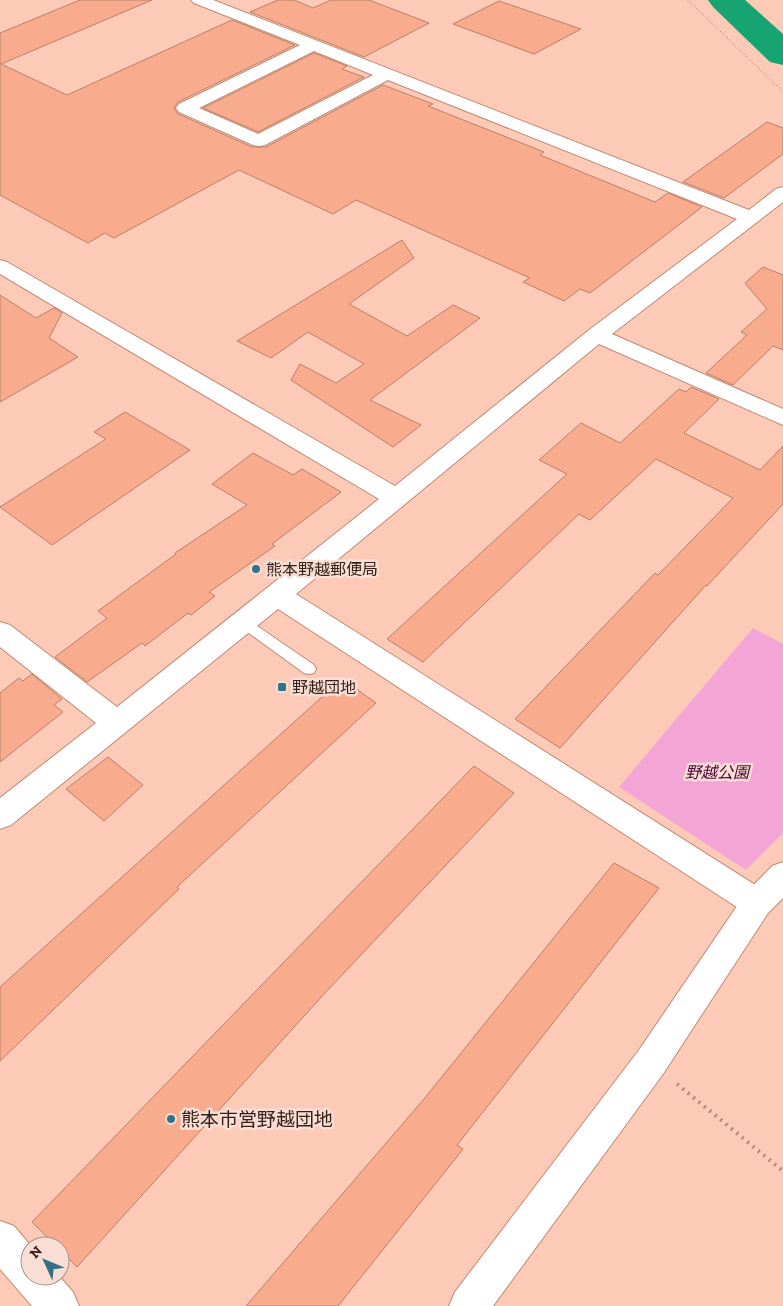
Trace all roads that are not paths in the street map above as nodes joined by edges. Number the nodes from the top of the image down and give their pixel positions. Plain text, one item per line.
1 (199, 0) edge
2 (313, 45) junction
3 (387, 74) junction
4 (783, 193) edge
5 (752, 218) junction
6 (0, 266) edge
7 (597, 335) junction
8 (783, 418) edge
9 (396, 498) junction
10 (277, 595) junction
11 (244, 622) junction
12 (0, 632) edge
13 (309, 668) dead end
14 (117, 723) junction
15 (0, 816) edge
16 (783, 876) edge
17 (757, 903) junction
18 (0, 1240) edge
19 (20, 1263) edge
20 (41, 1286) edge
21 (59, 1306) edge
22 (469, 1306) edge

1 - 2 street
2 - 3 street
2 - 3 street
3 - 5 street
4 - 5 street
5 - 7 street
6 - 9 street
7 - 8 street
7 - 9 street
9 - 10 street
10 - 11 street
10 - 17 street
11 - 13 lane
11 - 14 street
12 - 14 street
14 - 15 street
16 - 17 street
17 - 22 street
18 - 19 street
20 - 21 street

